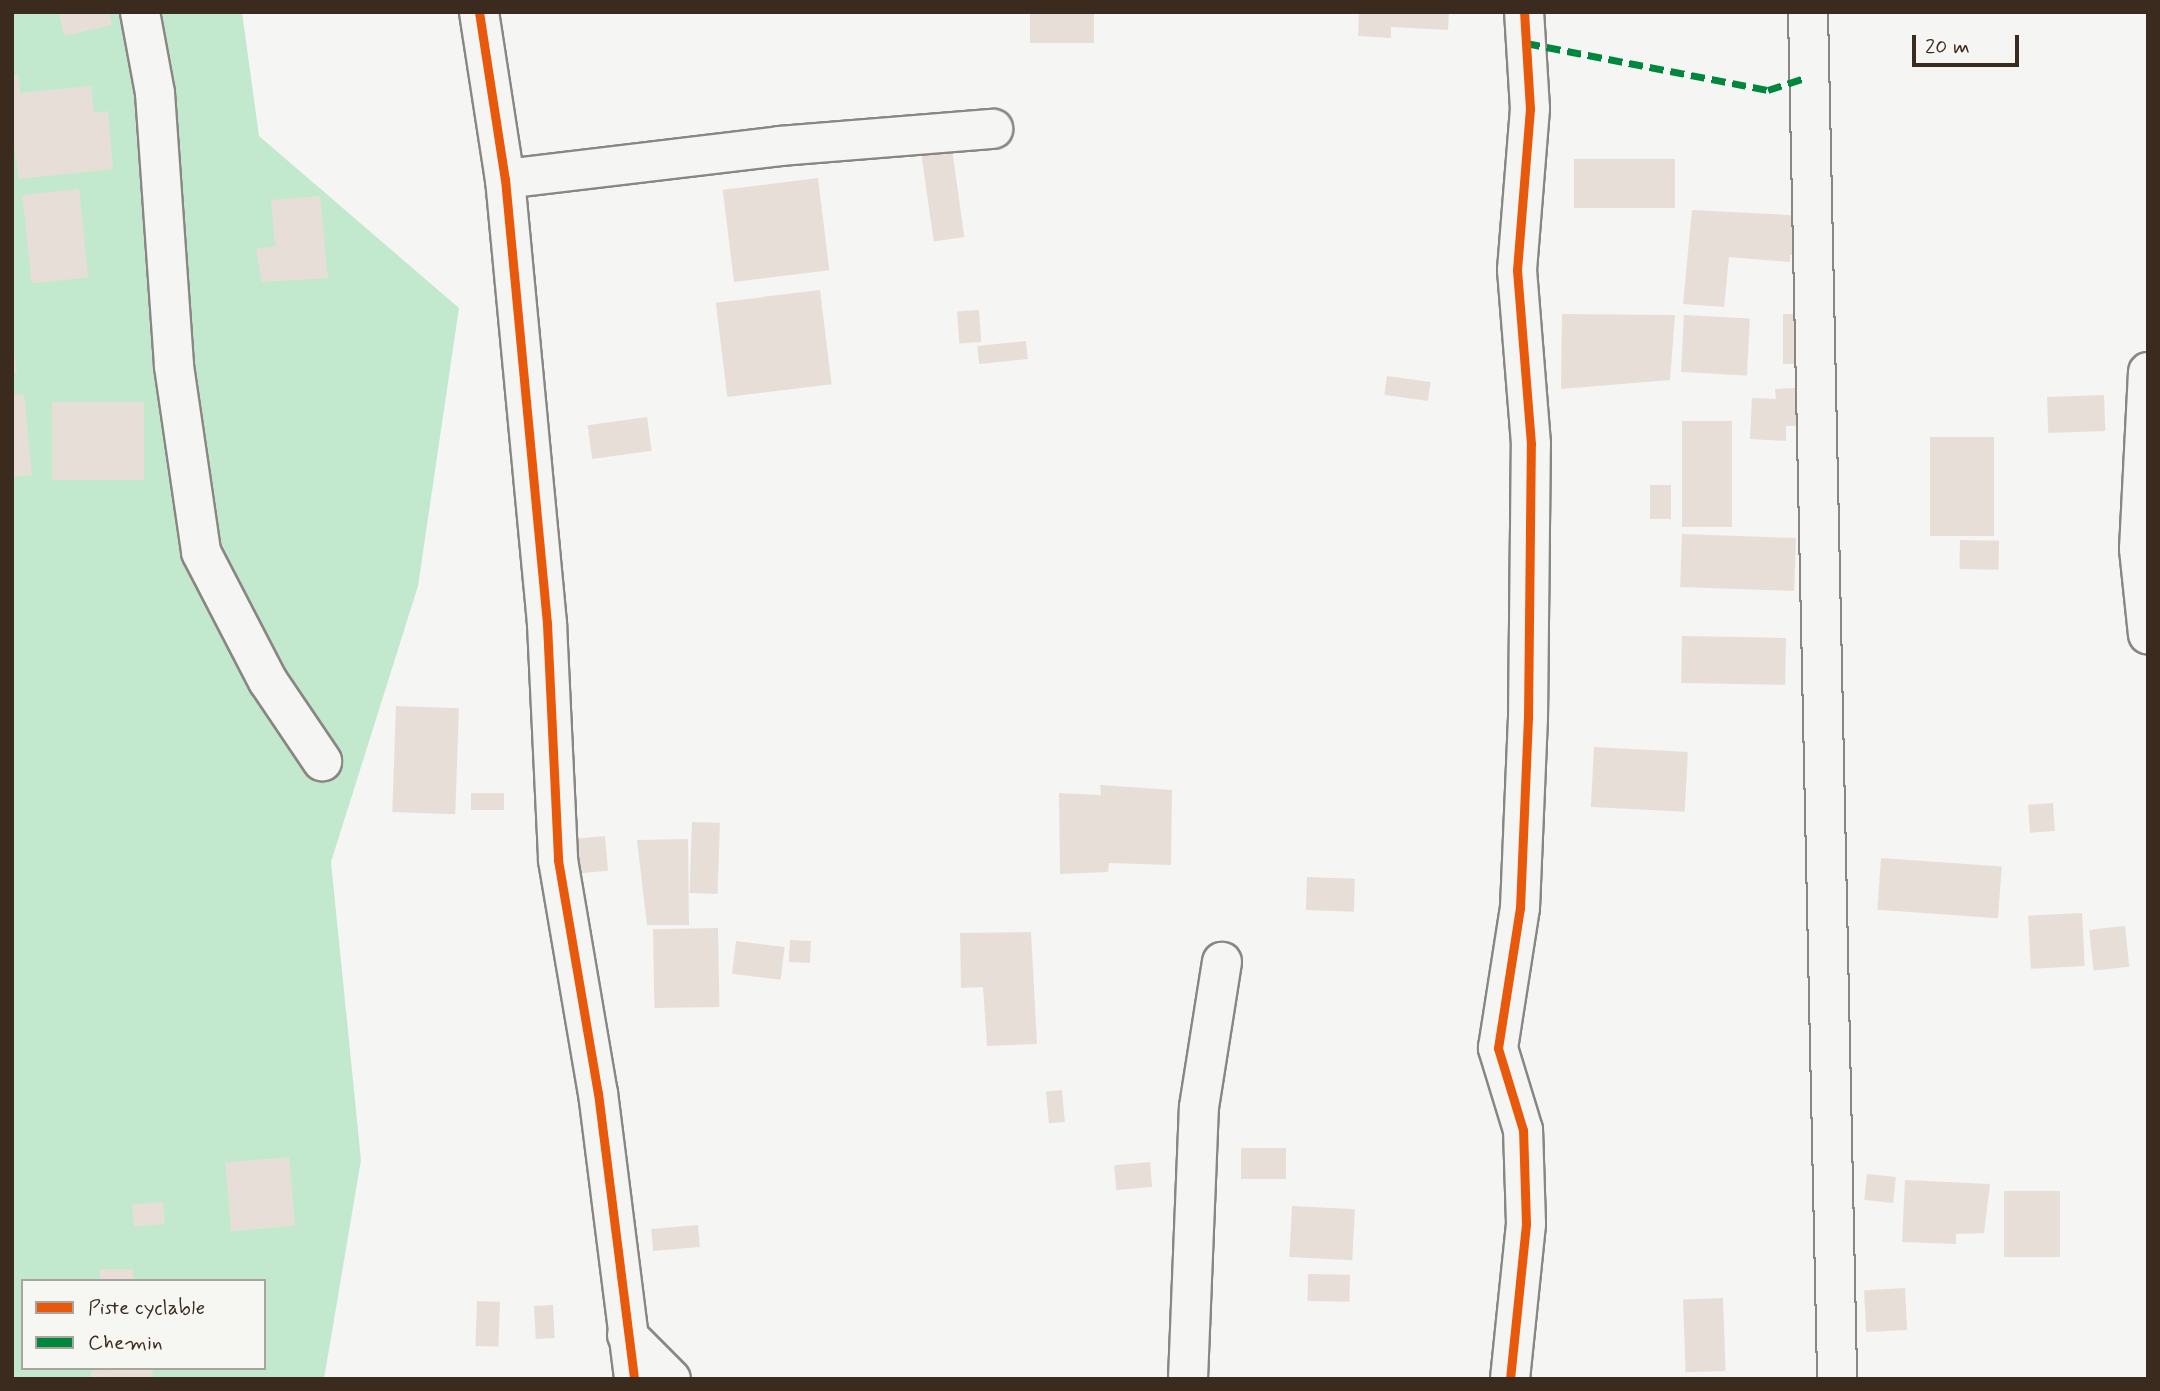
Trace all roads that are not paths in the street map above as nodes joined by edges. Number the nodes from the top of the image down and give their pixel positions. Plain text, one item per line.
1 (140, 12) edge
2 (479, 12) edge
3 (1524, 12) edge
4 (1808, 12) edge
5 (993, 129) dead end
6 (505, 179) junction
7 (2148, 372) edge
8 (2148, 635) edge
9 (322, 761) dead end
10 (1222, 962) dead end
11 (627, 1335) junction
12 (634, 1379) edge
13 (671, 1379) edge
14 (1188, 1379) edge
15 (1510, 1379) edge
16 (1837, 1379) edge

1 - 9 street
2 - 6 street
3 - 15 street
4 - 16 street
5 - 6 street
6 - 11 street
7 - 8 street
10 - 14 street
11 - 12 street
11 - 13 street

